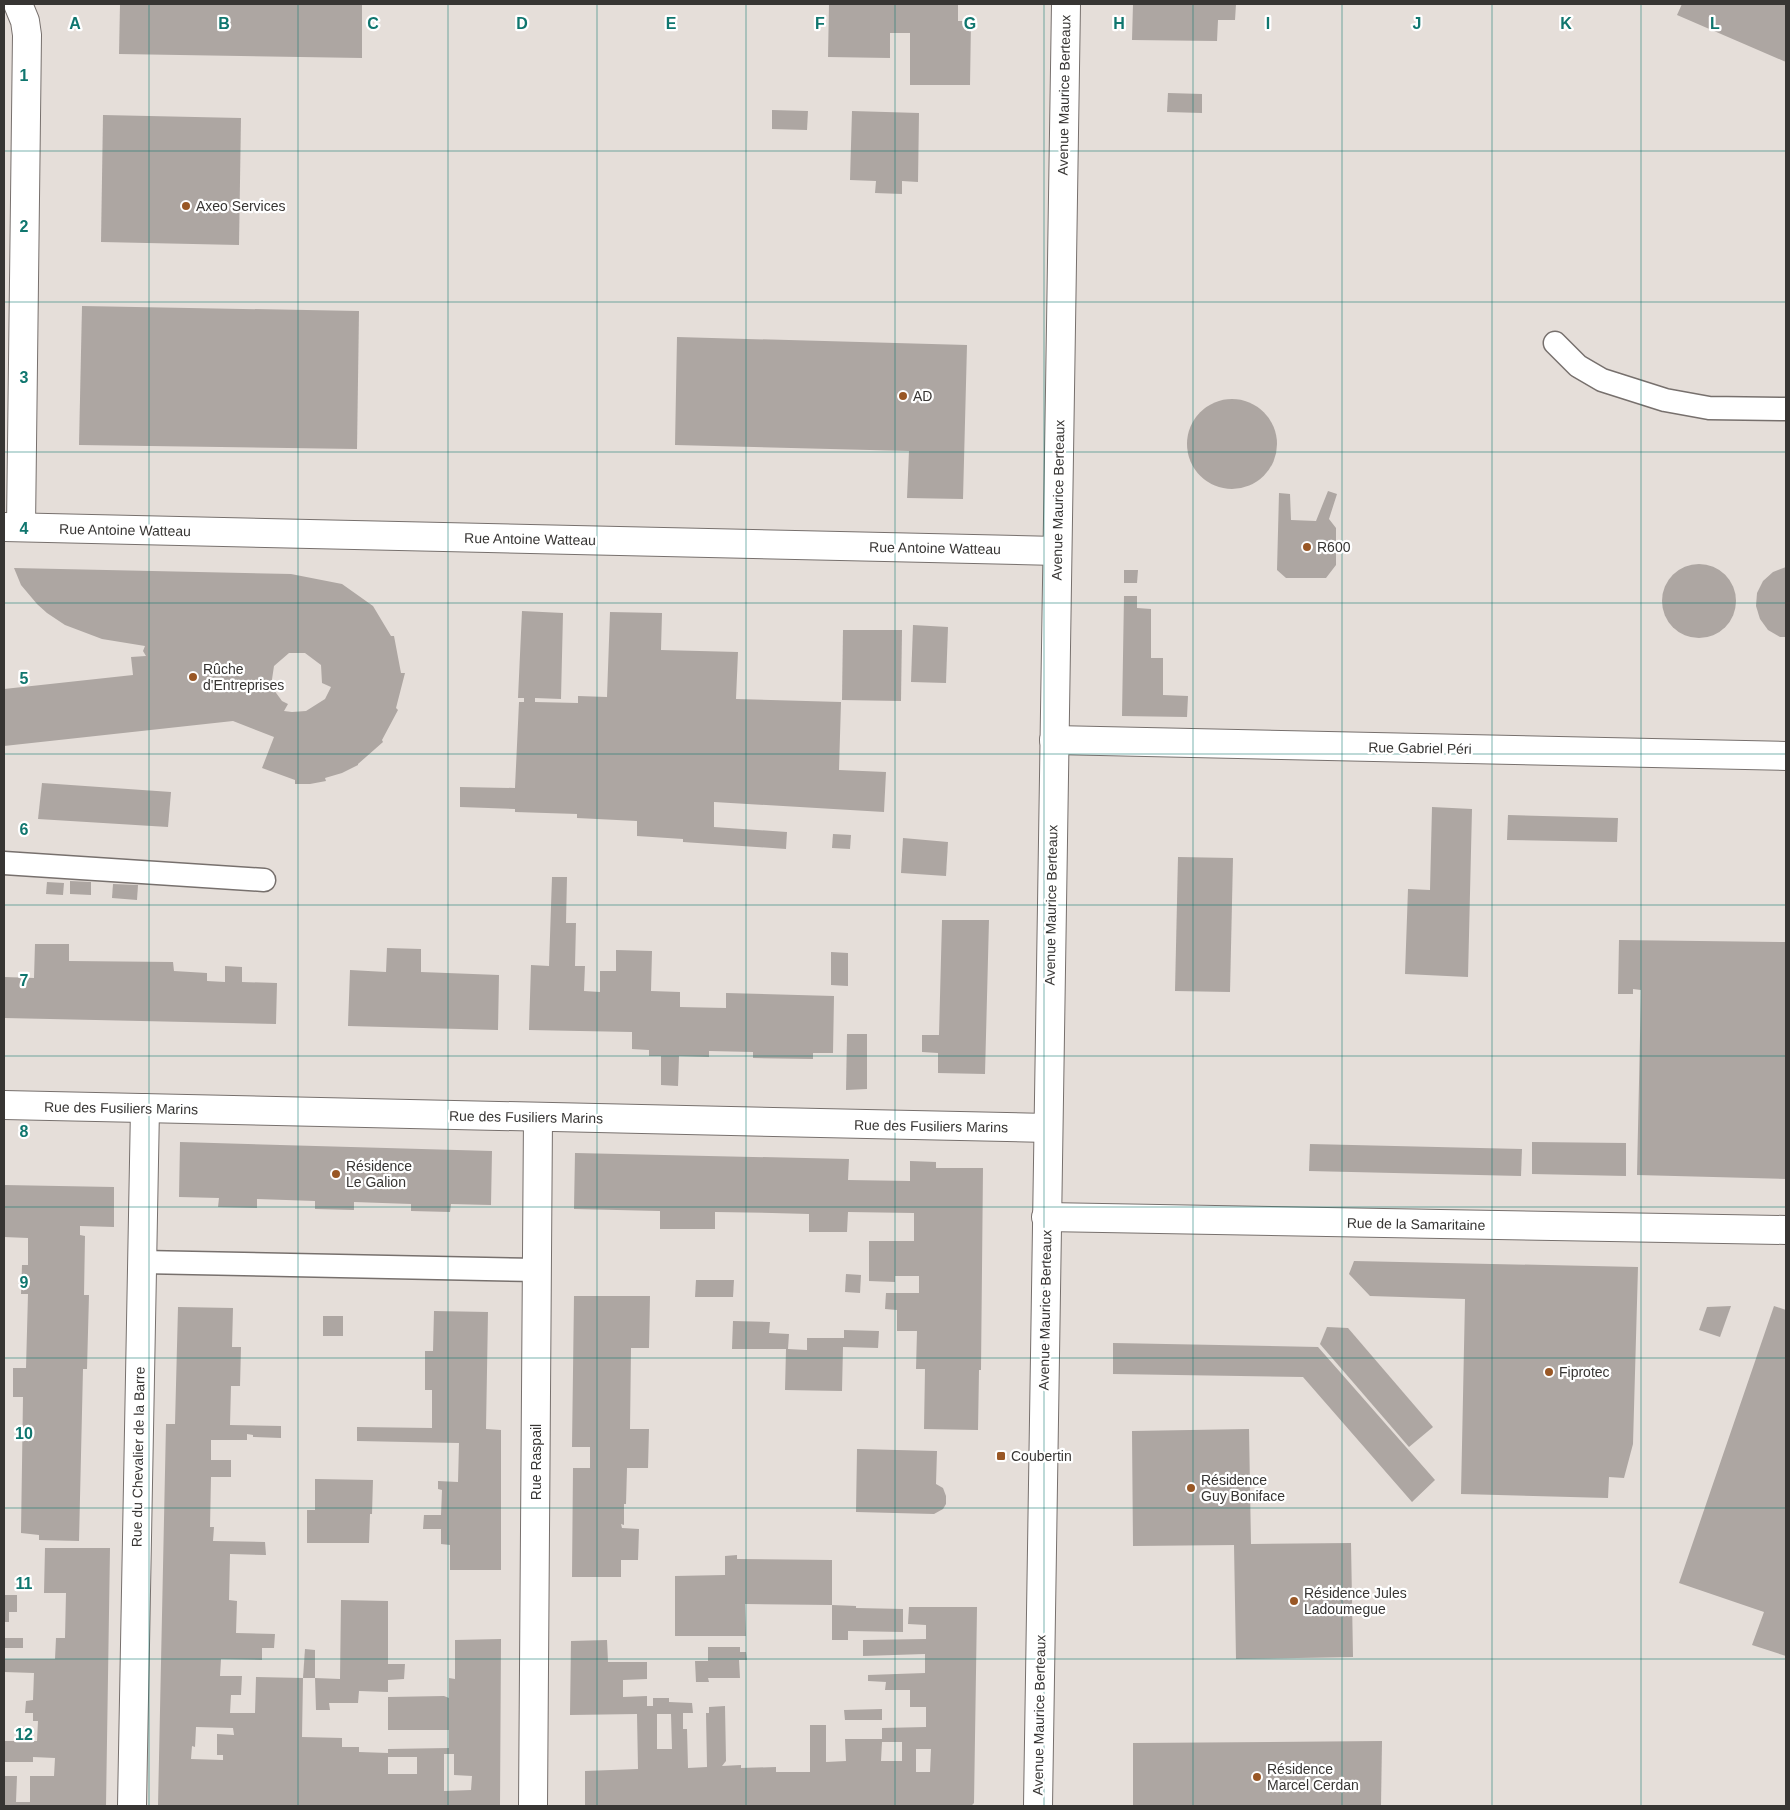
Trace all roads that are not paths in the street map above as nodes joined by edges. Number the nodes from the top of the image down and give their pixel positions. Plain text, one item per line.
1 (18, 4) edge
2 (1066, 4) edge
3 (1555, 343) dead end
4 (1786, 409) edge
5 (12, 527) edge
6 (1057, 551) junction
7 (1054, 740) junction
8 (1786, 756) edge
9 (4, 863) edge
10 (264, 880) dead end
11 (4, 1105) edge
12 (145, 1108) junction
13 (538, 1117) junction
14 (1048, 1128) junction
15 (1046, 1217) junction
16 (1786, 1230) edge
17 (142, 1262) junction
18 (537, 1270) junction
19 (132, 1806) edge
20 (533, 1806) edge
21 (1038, 1806) edge

1 - 5 street
2 - 6 street, Avenue Maurice Berteaux
3 - 4 lane
5 - 6 street, Rue Antoine Watteau
6 - 7 street, Avenue Maurice Berteaux
7 - 8 street, Rue Gabriel Péri
7 - 14 street, Avenue Maurice Berteaux
9 - 10 lane
11 - 12 street, Rue des Fusiliers Marins
12 - 13 street, Rue des Fusiliers Marins
12 - 17 street, Rue du Chevalier de la Barre
13 - 14 street, Rue des Fusiliers Marins
13 - 18 street, Rue Raspail
14 - 15 street, Avenue Maurice Berteaux
15 - 16 street, Rue de la Samaritaine
15 - 21 street, Avenue Maurice Berteaux
17 - 18 lane
17 - 19 street, Rue du Chevalier de la Barre
18 - 20 street, Rue Raspail

